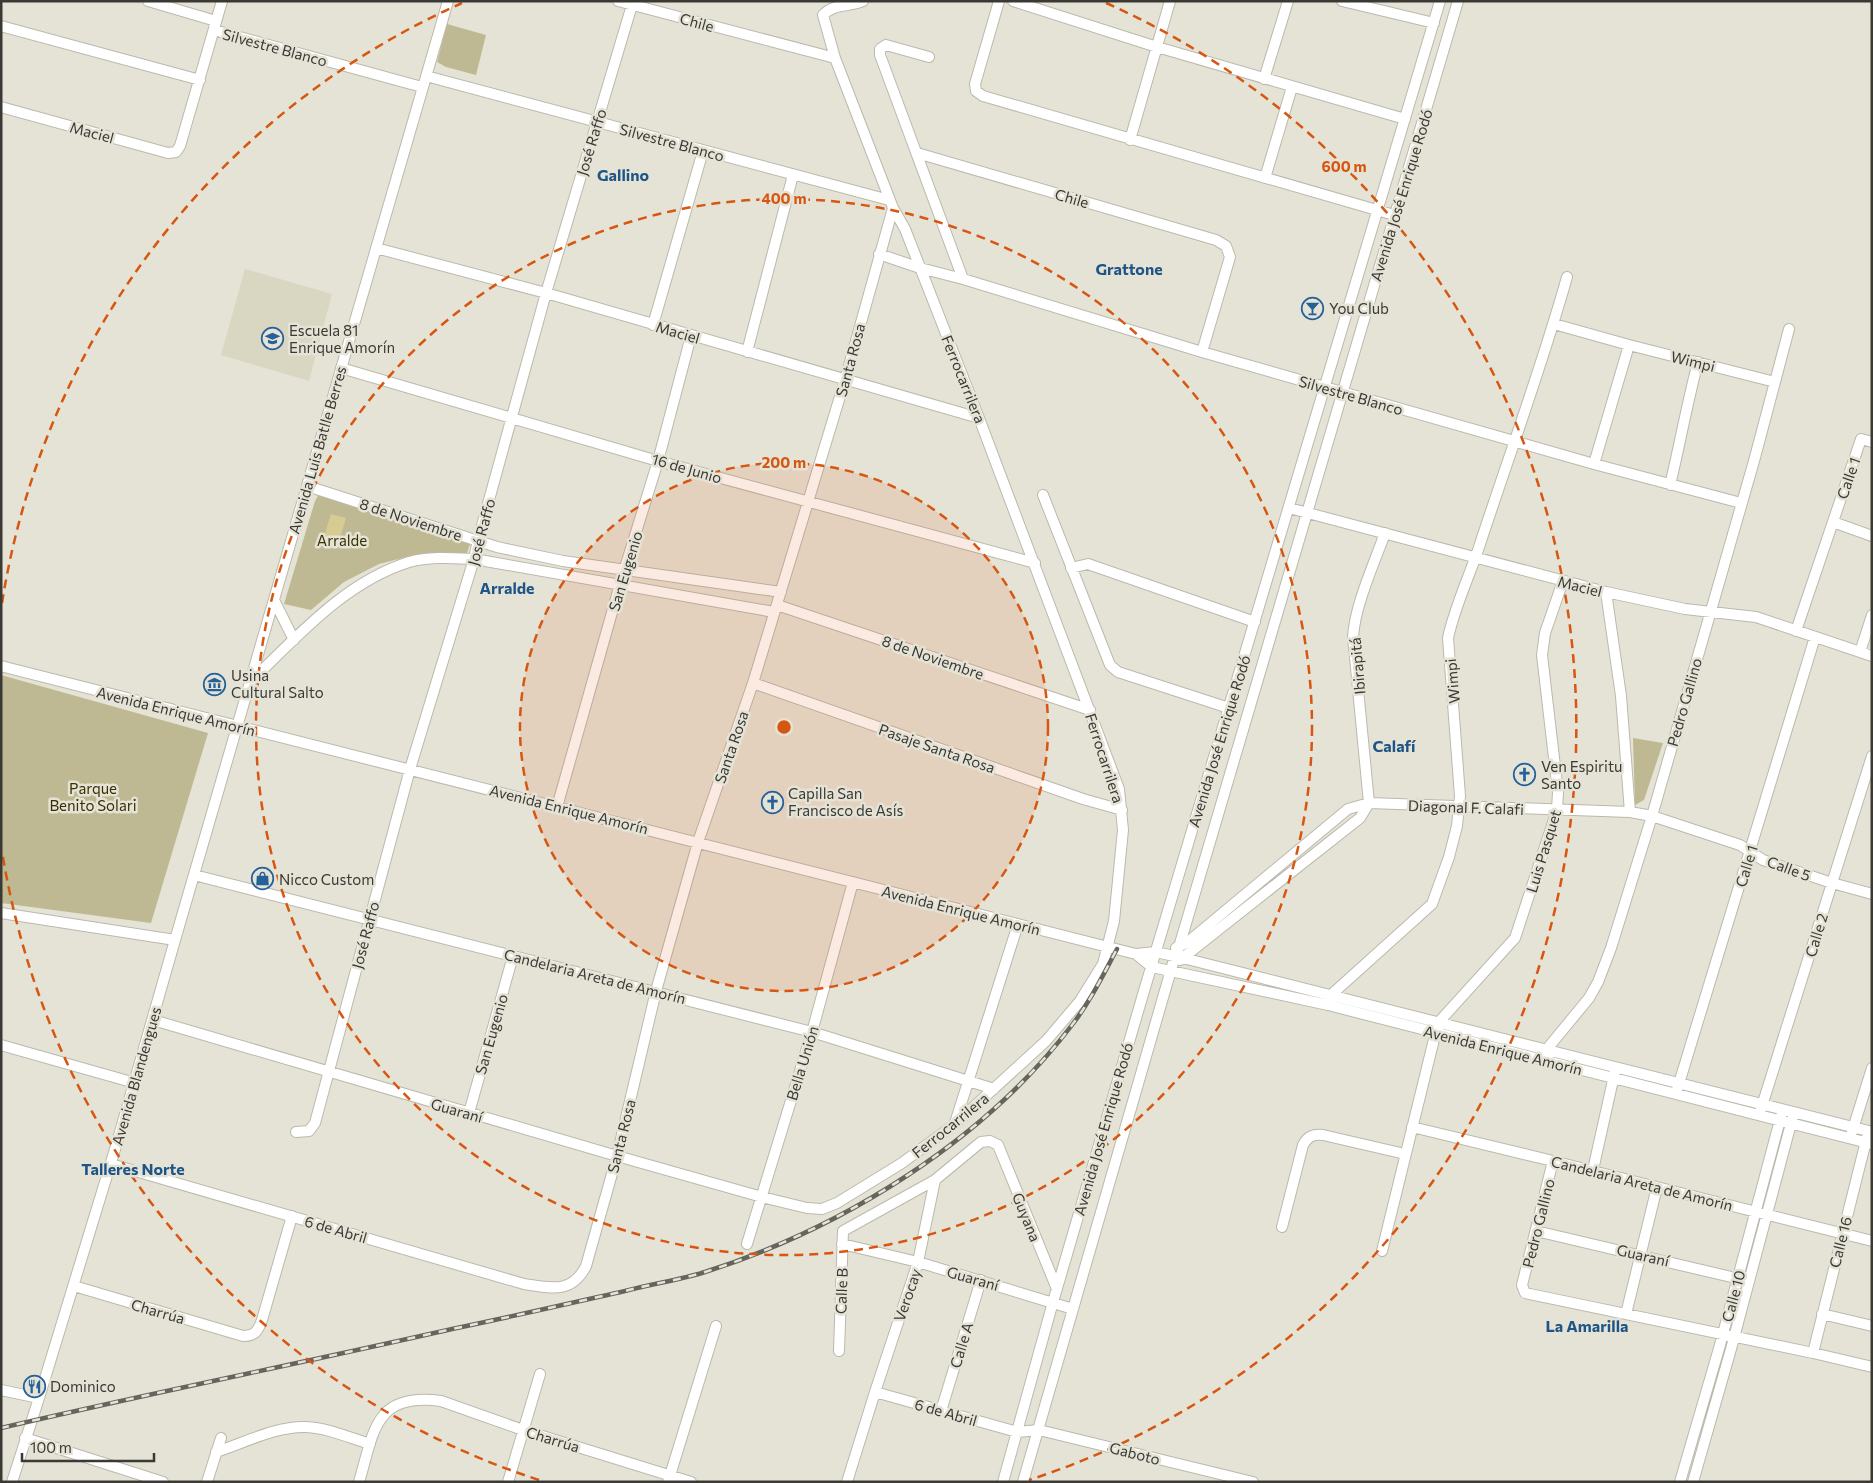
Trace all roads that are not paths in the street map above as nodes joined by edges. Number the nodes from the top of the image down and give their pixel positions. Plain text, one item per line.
1 (148, 1) edge
2 (222, 1) edge
3 (448, 1) edge
4 (618, 1) edge
5 (863, 1) edge
6 (999, 1) edge
7 (1014, 1) edge
8 (1170, 1) edge
9 (1288, 1) edge
10 (1342, 1) edge
11 (1440, 1) edge
12 (1458, 1) edge
13 (632, 5) junction
14 (1434, 23) junction
15 (1, 26) edge
16 (215, 26) junction
17 (1157, 47) junction
18 (929, 57) dead end
19 (835, 58) junction
20 (1423, 59) junction
21 (1440, 62) junction
22 (426, 76) junction
23 (1264, 79) junction
24 (200, 80) junction
25 (1292, 86) junction
26 (422, 87) junction
27 (1, 107) edge
28 (1404, 119) junction
29 (597, 121) junction
30 (1130, 140) junction
31 (703, 151) junction
32 (917, 153) junction
33 (793, 175) junction
34 (1264, 178) junction
35 (891, 204) junction
36 (1377, 210) junction
37 (1394, 215) junction
38 (376, 248) junction
39 (879, 254) junction
40 (920, 268) junction
41 (1567, 277) dead end
42 (964, 279) junction
43 (546, 294) junction
44 (1554, 324) junction
45 (653, 325) junction
46 (1789, 328) dead end
47 (692, 336) junction
48 (1629, 345) junction
49 (746, 352) junction
50 (1202, 352) junction
51 (1698, 362) junction
52 (341, 368) junction
53 (845, 380) junction
54 (1775, 382) junction
55 (1324, 387) junction
56 (1343, 392) junction
57 (512, 418) junction
58 (979, 418) junction
59 (1514, 442) junction
60 (1872, 442) edge
61 (658, 461) junction
62 (1594, 464) junction
63 (1670, 485) junction
64 (307, 486) junction
65 (1043, 495) dead end
66 (809, 502) junction
67 (1741, 503) junction
68 (1289, 508) junction
69 (1308, 512) junction
70 (1833, 522) junction
71 (1385, 533) junction
72 (1872, 536) edge
73 (478, 540) junction
74 (1476, 558) junction
75 (474, 560) junction
76 (1034, 563) junction
77 (1071, 568) junction
78 (624, 571) junction
79 (1563, 581) junction
80 (620, 584) junction
81 (781, 592) junction
82 (1606, 592) junction
83 (274, 600) junction
84 (776, 608) junction
85 (1710, 612) junction
86 (1872, 615) edge
87 (1254, 622) junction
88 (1796, 631) junction
89 (1815, 637) junction
90 (294, 640) junction
91 (1860, 652) junction
92 (1872, 656) edge
93 (1, 666) edge
94 (250, 681) junction
95 (754, 683) junction
96 (1228, 708) junction
97 (1090, 710) junction
98 (237, 726) junction
99 (1872, 756) edge
100 (410, 769) junction
101 (1369, 803) junction
102 (1460, 806) junction
103 (558, 807) junction
104 (1122, 810) junction
105 (1556, 810) junction
106 (1630, 812) junction
107 (1652, 816) junction
108 (698, 842) junction
109 (1751, 851) junction
110 (194, 875) junction
111 (853, 882) junction
112 (1832, 883) junction
113 (1872, 894) edge
114 (1, 913) edge
115 (369, 918) junction
116 (1018, 924) junction
117 (175, 940) junction
118 (1108, 948) junction
119 (1160, 953) junction
120 (1136, 954) junction
121 (1179, 954) junction
122 (513, 956) junction
123 (1152, 967) junction
124 (1172, 971) junction
125 (656, 991) junction
126 (1330, 1000) junction
127 (153, 1020) junction
128 (1436, 1028) junction
129 (812, 1032) junction
130 (1, 1045) edge
131 (1547, 1049) junction
132 (1545, 1060) junction
133 (1872, 1068) edge
134 (329, 1072) junction
135 (1615, 1073) junction
136 (968, 1082) junction
137 (135, 1084) junction
138 (994, 1089) junction
139 (1678, 1089) junction
140 (1761, 1110) junction
141 (469, 1113) junction
142 (1781, 1115) junction
143 (1793, 1118) junction
144 (955, 1124) junction
145 (1412, 1127) junction
146 (296, 1132) dead end
147 (1870, 1132) edge
148 (1852, 1133) junction
149 (1869, 1143) edge
150 (1405, 1154) junction
151 (618, 1156) junction
152 (1554, 1161) junction
153 (111, 1164) junction
154 (1593, 1170) junction
155 (935, 1180) junction
156 (1657, 1186) junction
157 (762, 1197) junction
158 (1756, 1212) junction
159 (1767, 1214) junction
160 (292, 1216) junction
161 (1282, 1228) dead end
162 (1536, 1230) junction
163 (1842, 1234) junction
164 (1872, 1241) edge
165 (748, 1244) dead end
166 (842, 1244) junction
167 (1382, 1251) dead end
168 (1640, 1254) junction
169 (918, 1262) junction
170 (1738, 1278) junction
171 (981, 1280) junction
172 (1749, 1281) junction
173 (74, 1286) junction
174 (563, 1287) joint
175 (1057, 1289) junction
176 (1053, 1302) junction
177 (1073, 1309) junction
178 (1626, 1314) junction
179 (1822, 1314) junction
180 (716, 1326) dead end
181 (1872, 1326) edge
182 (1723, 1334) junction
183 (1734, 1336) junction
184 (839, 1351) dead end
185 (1813, 1353) junction
186 (1872, 1367) edge
187 (540, 1374) dead end
188 (1, 1390) edge
189 (874, 1392) junction
190 (39, 1398) junction
191 (941, 1411) junction
192 (523, 1430) junction
193 (1039, 1430) junction
194 (1017, 1432) junction
195 (25, 1438) junction
196 (221, 1438) dead end
197 (370, 1444) junction
198 (216, 1452) junction
199 (669, 1478) edge
200 (12, 1482) edge
201 (163, 1482) edge
202 (207, 1482) edge
203 (359, 1482) edge
204 (508, 1482) edge
205 (690, 1482) edge
206 (847, 1482) edge
207 (1003, 1482) edge
208 (1023, 1482) edge
209 (1252, 1482) edge
210 (1680, 1482) edge
211 (1693, 1482) edge

1 - 16 street, Silvestre Blanco
2 - 16 street
3 - 22 street, Avenida Luis Batlle Berres
4 - 13 street, Chile
5 - 19 street, Ferrocarrilera
6 - 30 street
7 - 17 street
8 - 17 street
9 - 23 street
10 - 14 street
11 - 14 street, Avenida José Enrique Rodó
12 - 21 street, Avenida José Enrique Rodó
13 - 19 street, Chile
13 - 29 street, José Raffo
14 - 20 street, Avenida José Enrique Rodó
15 - 24 street
16 - 24 street
16 - 26 street, Silvestre Blanco
17 - 23 street
17 - 30 street
18 - 32 street
19 - 35 street, Ferrocarrilera
20 - 21 street
20 - 28 street, Avenida José Enrique Rodó
21 - 37 street, Avenida José Enrique Rodó
22 - 26 street, Avenida Luis Batlle Berres
22 - 29 street, Silvestre Blanco
23 - 25 street
24 - 27 street, Maciel
25 - 28 street
25 - 34 street
26 - 38 street, Avenida Luis Batlle Berres
28 - 36 street, Avenida José Enrique Rodó
29 - 31 street, Silvestre Blanco
29 - 43 street, José Raffo
30 - 34 street
31 - 33 street, Silvestre Blanco
31 - 45 street
32 - 42 street
32 - 50 street, Chile
33 - 35 street, Silvestre Blanco
33 - 49 street
34 - 36 street
35 - 39 street, Santa Rosa
35 - 40 street, Ferrocarrilera
36 - 37 street
36 - 55 street, Avenida José Enrique Rodó
37 - 56 street, Avenida José Enrique Rodó
38 - 43 street, Maciel
38 - 52 street, Avenida Luis Batlle Berres
39 - 40 street, Silvestre Blanco
39 - 53 street, Santa Rosa
40 - 42 street, Silvestre Blanco
40 - 58 street, Ferrocarrilera
41 - 44 street, Wimpi
42 - 50 street, Silvestre Blanco
43 - 45 street, Maciel
43 - 57 street, José Raffo
44 - 48 street, Wimpi
44 - 59 street, Wimpi
45 - 47 street, Maciel
46 - 54 street, Pedro Gallino
47 - 49 street, Maciel
47 - 61 street, San Eugenio
48 - 51 street, Wimpi
48 - 62 street
49 - 53 street, Maciel
50 - 55 street, Silvestre Blanco
51 - 54 street, Wimpi
51 - 63 street
52 - 57 street, 16 de Junio
52 - 64 street, Avenida Luis Batlle Berres
53 - 58 street, Maciel
53 - 66 street, Santa Rosa
54 - 67 street, Pedro Gallino
55 - 56 street, Silvestre Blanco
55 - 68 street, Avenida José Enrique Rodó
56 - 59 street, Silvestre Blanco
56 - 69 street, Avenida José Enrique Rodó
57 - 61 street, 16 de Junio
57 - 73 street, José Raffo
58 - 76 street, Ferrocarrilera
59 - 62 street, Silvestre Blanco
59 - 74 street, Wimpi
60 - 70 street, Calle 1
61 - 66 street, 16 de Junio
61 - 78 street, San Eugenio
62 - 63 street, Silvestre Blanco
63 - 67 street, Silvestre Blanco
64 - 73 street, 8 de Noviembre
64 - 83 street, Avenida Luis Batlle Berres
65 - 77 street
66 - 76 street, 16 de Junio
66 - 81 street, Santa Rosa
67 - 85 street, Pedro Gallino
68 - 69 street, Maciel
68 - 87 street, Avenida José Enrique Rodó
69 - 71 street, Maciel
69 - 121 street, Avenida José Enrique Rodó
70 - 72 street
70 - 88 street, Calle 1
71 - 74 street, Maciel
71 - 101 street, Ibirapitá
73 - 75 street, José Raffo
73 - 78 street, 8 de Noviembre
74 - 79 street, Maciel
74 - 102 street, Wimpi
75 - 80 street, 8 de Noviembre
75 - 90 street, 8 de Noviembre
75 - 100 street, José Raffo
76 - 97 street, Ferrocarrilera
77 - 87 street
77 - 96 street
78 - 80 street, San Eugenio
78 - 81 street, 8 de Noviembre
79 - 82 street, Maciel
79 - 105 street, Luis Pasquet
80 - 84 street, 8 de Noviembre
80 - 103 street, San Eugenio
81 - 84 street, Santa Rosa
82 - 85 street, Maciel
82 - 106 street
83 - 90 street
83 - 94 street, Avenida Luis Batlle Berres
84 - 95 street, Santa Rosa
84 - 97 street, 8 de Noviembre
85 - 88 street, Maciel
85 - 107 street, Pedro Gallino
86 - 91 street
87 - 96 street, Avenida José Enrique Rodó
88 - 89 street, Maciel
89 - 91 street, Maciel
89 - 109 street, Calle 1
90 - 94 street, 8 de Noviembre
91 - 92 street, Maciel
93 - 98 street, Avenida Enrique Amorín
94 - 98 street, Avenida Luis Batlle Berres
95 - 104 street, Pasaje Santa Rosa
95 - 108 street, Santa Rosa
96 - 119 street, Avenida José Enrique Rodó
97 - 104 street, Ferrocarrilera
98 - 100 street, Avenida Enrique Amorín
98 - 110 street, Avenida Blandengues
99 - 112 street, Calle 2
100 - 103 street, Avenida Enrique Amorín
100 - 115 street, José Raffo
101 - 102 street, Diagonal F. Calafi
101 - 121 street
102 - 105 street, Diagonal F. Calafi
102 - 126 street, Wimpi
103 - 108 street, Avenida Enrique Amorín
104 - 118 street, Ferrocarrilera
105 - 106 street, Diagonal F. Calafi
105 - 128 street, Luis Pasquet
106 - 107 street, Diagonal F. Calafi
107 - 109 street, Calle 5
107 - 131 street, Pedro Gallino
108 - 111 street, Avenida Enrique Amorín
108 - 125 street, Santa Rosa
109 - 112 street, Calle 5
109 - 139 street, Calle 1
110 - 115 street, Candelaria Areta de Amorín
110 - 117 street, Avenida Blandengues
111 - 116 street, Avenida Enrique Amorín
111 - 129 street, Bella Unión
112 - 113 street, Calle 5
112 - 140 street, Calle 2
114 - 117 street
115 - 122 street, Candelaria Areta de Amorín
115 - 134 street, José Raffo
116 - 118 street, Avenida Enrique Amorín
116 - 136 street
117 - 127 street, Avenida Blandengues
118 - 120 street, Avenida Enrique Amorín
118 - 138 street, Ferrocarrilera
119 - 120 street, Avenida Enrique Amorín
119 - 121 street, Avenida Enrique Amorín
119 - 123 street, Avenida José Enrique Rodó
120 - 123 street, Avenida Enrique Amorín
121 - 124 street
121 - 126 street, Avenida Enrique Amorín
122 - 125 street, Candelaria Areta de Amorín
122 - 141 street, San Eugenio
123 - 124 street, Avenida Enrique Amorín
123 - 175 street, Avenida José Enrique Rodó
124 - 126 street, Avenida Enrique Amorín
124 - 177 street, Avenida José Enrique Rodó
125 - 129 street, Candelaria Areta de Amorín
125 - 151 street, Santa Rosa
126 - 128 street, Avenida Enrique Amorín
127 - 134 street, Guaraní
127 - 137 street, Avenida Blandengues
128 - 131 street, Avenida Enrique Amorín
128 - 132 street, Avenida Enrique Amorín
128 - 145 street
129 - 136 street, Candelaria Areta de Amorín
129 - 157 street, Bella Unión
130 - 137 street
131 - 132 street, Pedro Gallino
131 - 135 street, Avenida Enrique Amorín
132 - 135 street, Avenida Enrique Amorín
133 - 148 street
134 - 141 street, Guaraní
134 - 146 street, José Raffo
135 - 139 street, Avenida Enrique Amorín
135 - 154 street
136 - 138 street, Candelaria Areta de Amorín
136 - 144 street
137 - 153 street, Avenida Blandengues
138 - 144 street, Ferrocarrilera
139 - 140 street, Avenida Enrique Amorín
140 - 142 street, Avenida Enrique Amorín
141 - 151 street, Guaraní
142 - 143 street, Avenida Enrique Amorín
142 - 158 street, Calle 10
143 - 148 street, Avenida Enrique Amorín
143 - 159 street, Calle 10
144 - 157 street, Ferrocarrilera
145 - 150 street
145 - 152 street, Candelaria Areta de Amorín
147 - 148 street, Avenida Enrique Amorín
147 - 149 street, Calle 16
148 - 149 street, Avenida Enrique Amorín
149 - 163 street, Calle 16
150 - 161 street
150 - 167 street
151 - 157 street, Guaraní
151 - 174 street, Santa Rosa
152 - 154 street, Candelaria Areta de Amorín
152 - 162 street, Pedro Gallino
153 - 160 street, 6 de Abril
153 - 173 street, Avenida Blandengues
154 - 156 street, Candelaria Areta de Amorín
155 - 166 street, Calle B
155 - 169 street, Verocay
155 - 175 street, Guyana
156 - 158 street, Candelaria Areta de Amorín
156 - 168 street
157 - 165 street, Bella Unión
158 - 159 street, Candelaria Areta de Amorín
158 - 170 street, Calle 10
159 - 163 street, Candelaria Areta de Amorín
159 - 172 street, Calle 10
160 - 173 street, Charrúa
160 - 174 street, 6 de Abril
162 - 168 street, Guaraní
162 - 178 street, Pedro Gallino
163 - 164 street, Candelaria Areta de Amorín
163 - 179 street, Calle 16
166 - 169 street, Guaraní
166 - 184 street, Calle B
168 - 170 street, Guaraní
168 - 178 street
169 - 171 street, Guaraní
169 - 189 street, Verocay
170 - 172 street, Guaraní
170 - 182 street, Calle 10
171 - 176 street, Guaraní
171 - 191 street, Calle A
172 - 183 street, Calle 10
173 - 190 street, Avenida Blandengues
175 - 176 street, Avenida José Enrique Rodó
176 - 177 street, Guaraní
176 - 194 street, Avenida José Enrique Rodó
177 - 193 street, Avenida José Enrique Rodó
178 - 182 street
179 - 181 street
179 - 185 street, Calle 16
180 - 199 street
182 - 183 street
182 - 210 street, Calle 10
183 - 185 street
183 - 211 street, Calle 10
185 - 186 street
187 - 192 street
188 - 190 street
189 - 191 street, 6 de Abril
189 - 206 street, Verocay
190 - 195 street, Avenida Blandengues
191 - 194 street, 6 de Abril
192 - 197 street, Charrúa
192 - 199 street, Charrúa
192 - 204 street
193 - 194 street, Gaboto
193 - 208 street, Avenida José Enrique Rodó
193 - 209 street, Gaboto
194 - 207 street, Avenida José Enrique Rodó
195 - 200 street, Avenida Blandengues
195 - 201 street
196 - 198 street
197 - 198 street
197 - 203 street
198 - 202 street
199 - 205 street, Charrúa

